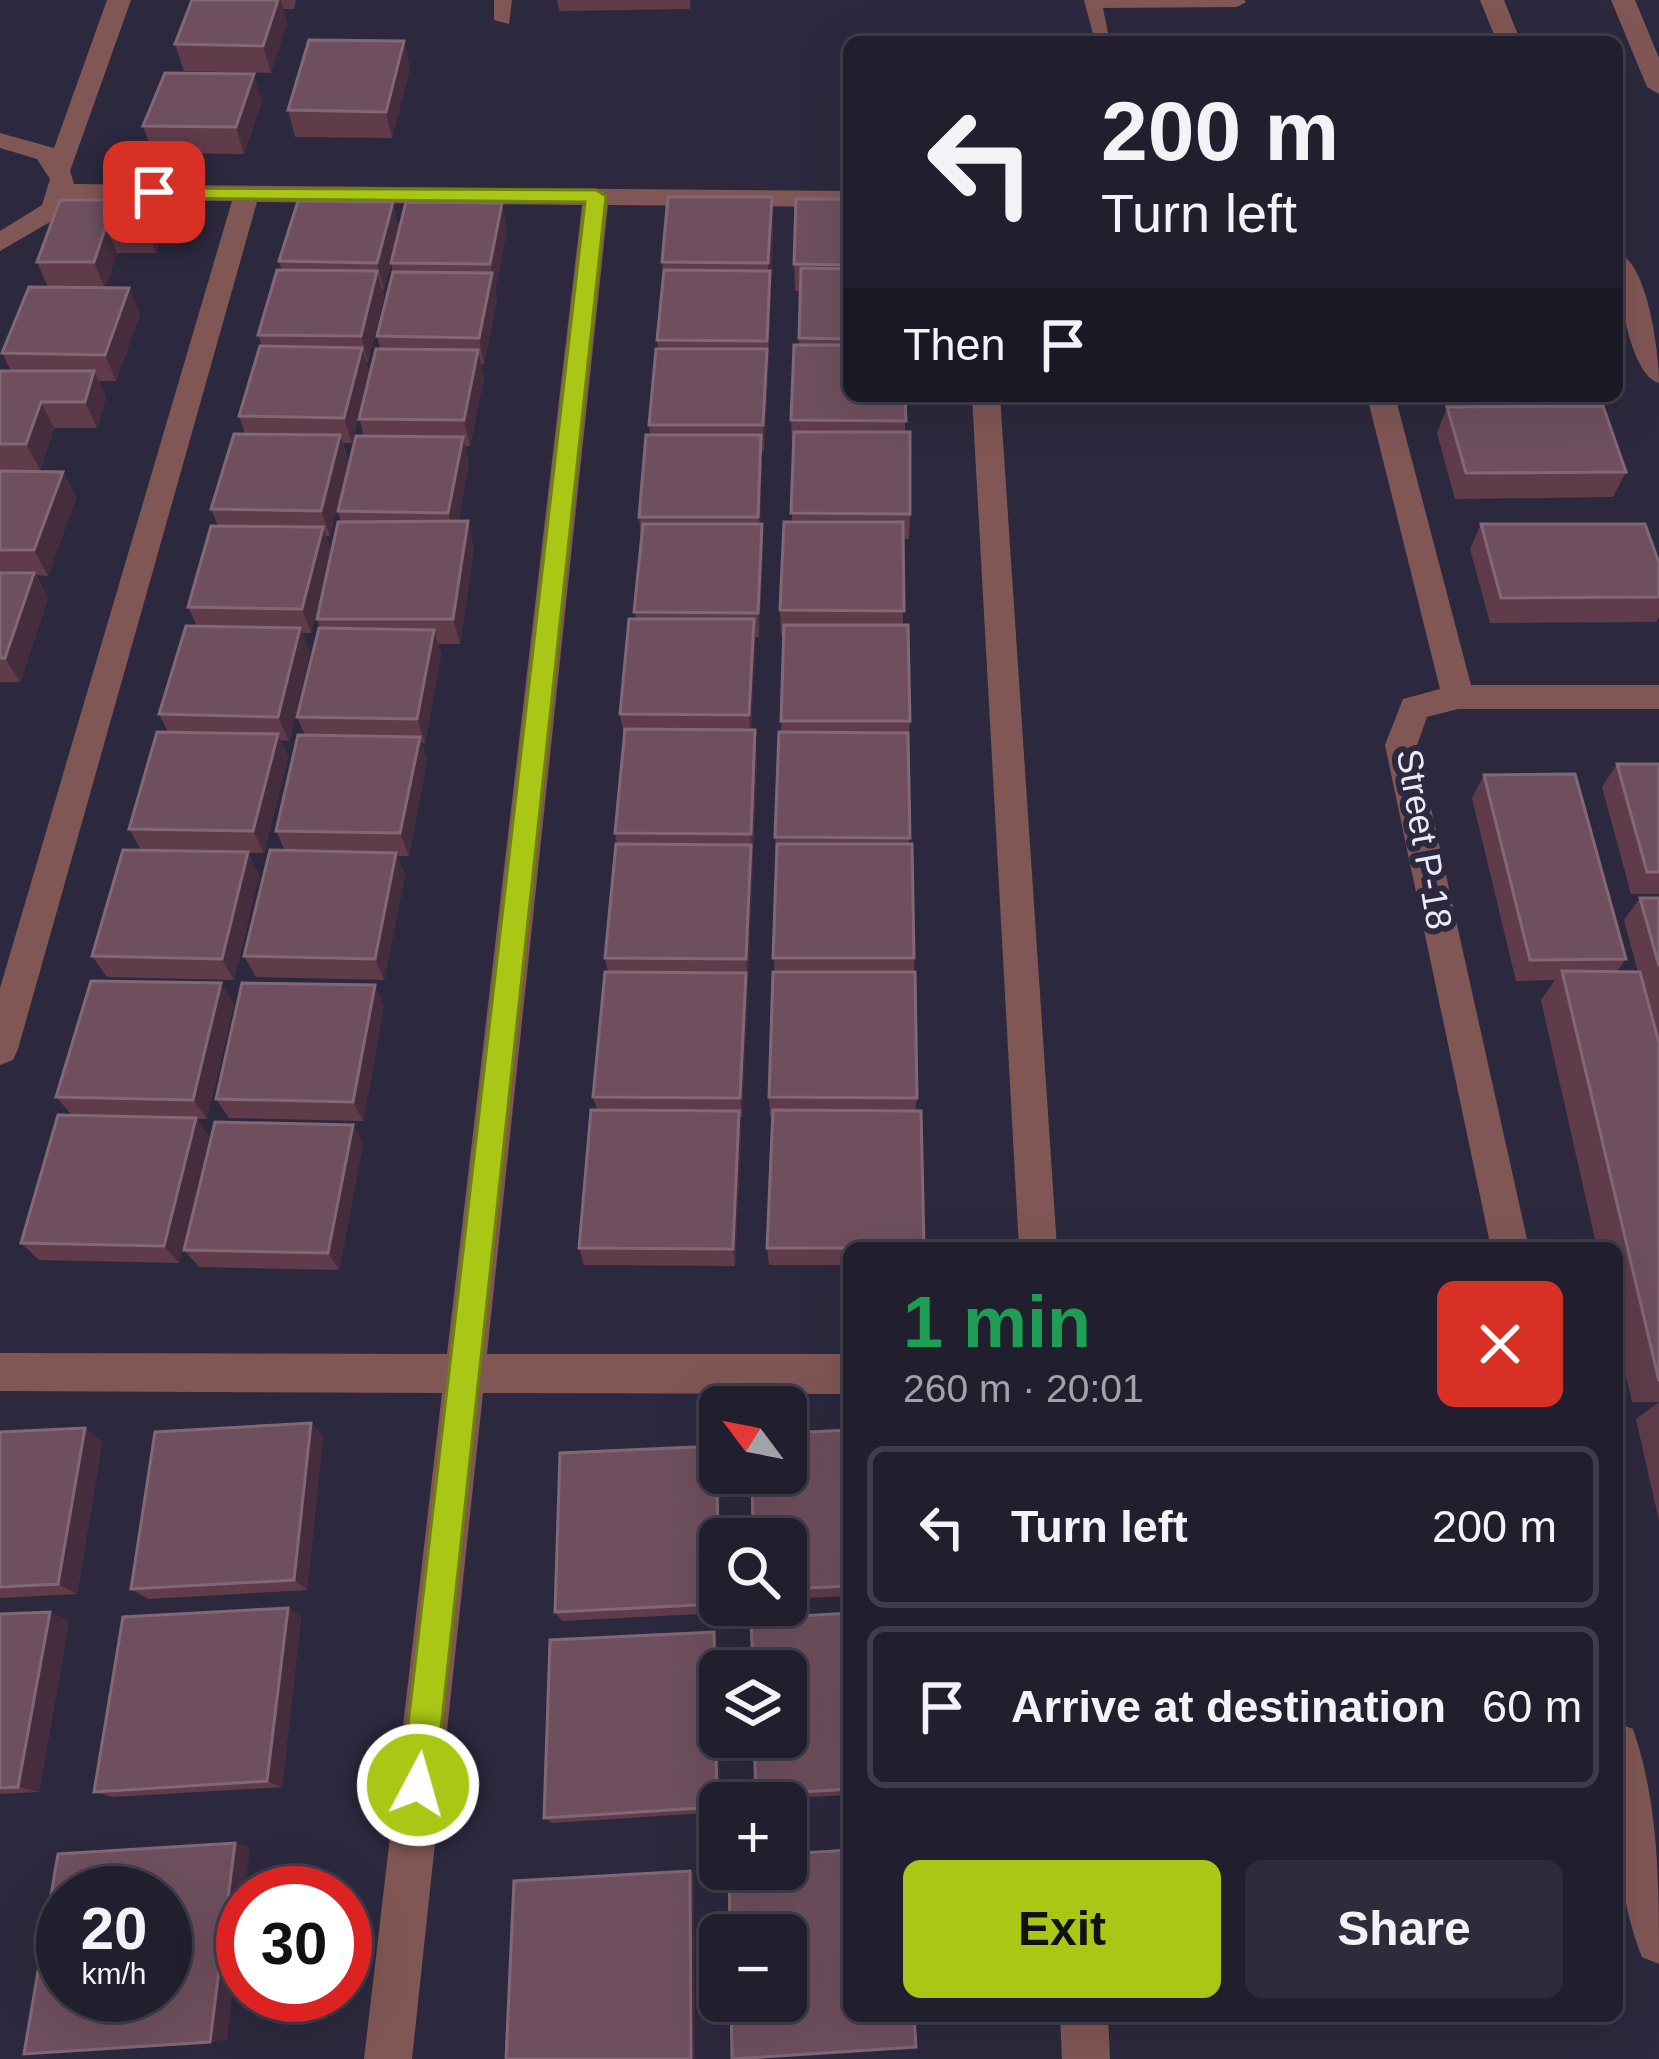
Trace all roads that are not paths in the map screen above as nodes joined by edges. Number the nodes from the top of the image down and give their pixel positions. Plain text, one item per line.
1 (119, 0) edge
2 (1492, 0) edge
3 (1623, 0) edge
4 (1093, 1) edge
5 (1237, 2) edge
6 (1100, 36) edge
7 (1507, 36) edge
8 (1653, 48) edge
9 (1623, 50) edge
10 (1659, 87) edge
11 (0, 140) edge
12 (61, 180) junction
13 (247, 193) junction
14 (596, 196) junction
15 (843, 199) edge
16 (0, 243) edge
17 (1623, 277) edge
18 (1659, 374) edge
19 (986, 402) edge
20 (1383, 402) edge
21 (1458, 697) junction
22 (1659, 697) edge
23 (0, 1048) edge
24 (1038, 1242) edge
25 (1509, 1242) edge
26 (0, 1372) edge
27 (462, 1373) junction
28 (843, 1374) edge
29 (1623, 1773) edge
30 (1659, 1940) edge
31 (1084, 2022) edge
32 (388, 2059) edge
33 (1086, 2059) edge

1 - 12 street
2 - 7 street
3 - 8 street
4 - 5 lane
4 - 6 lane
8 - 9 street
8 - 10 street
11 - 12 street
12 - 13 street
12 - 16 street
13 - 14 street
13 - 23 street
14 - 15 street
14 - 27 street
17 - 18 street
19 - 24 street
20 - 21 street
21 - 22 street
21 - 25 street, Street P-18
26 - 27 street
27 - 28 street
27 - 32 street
29 - 30 street
31 - 33 street

